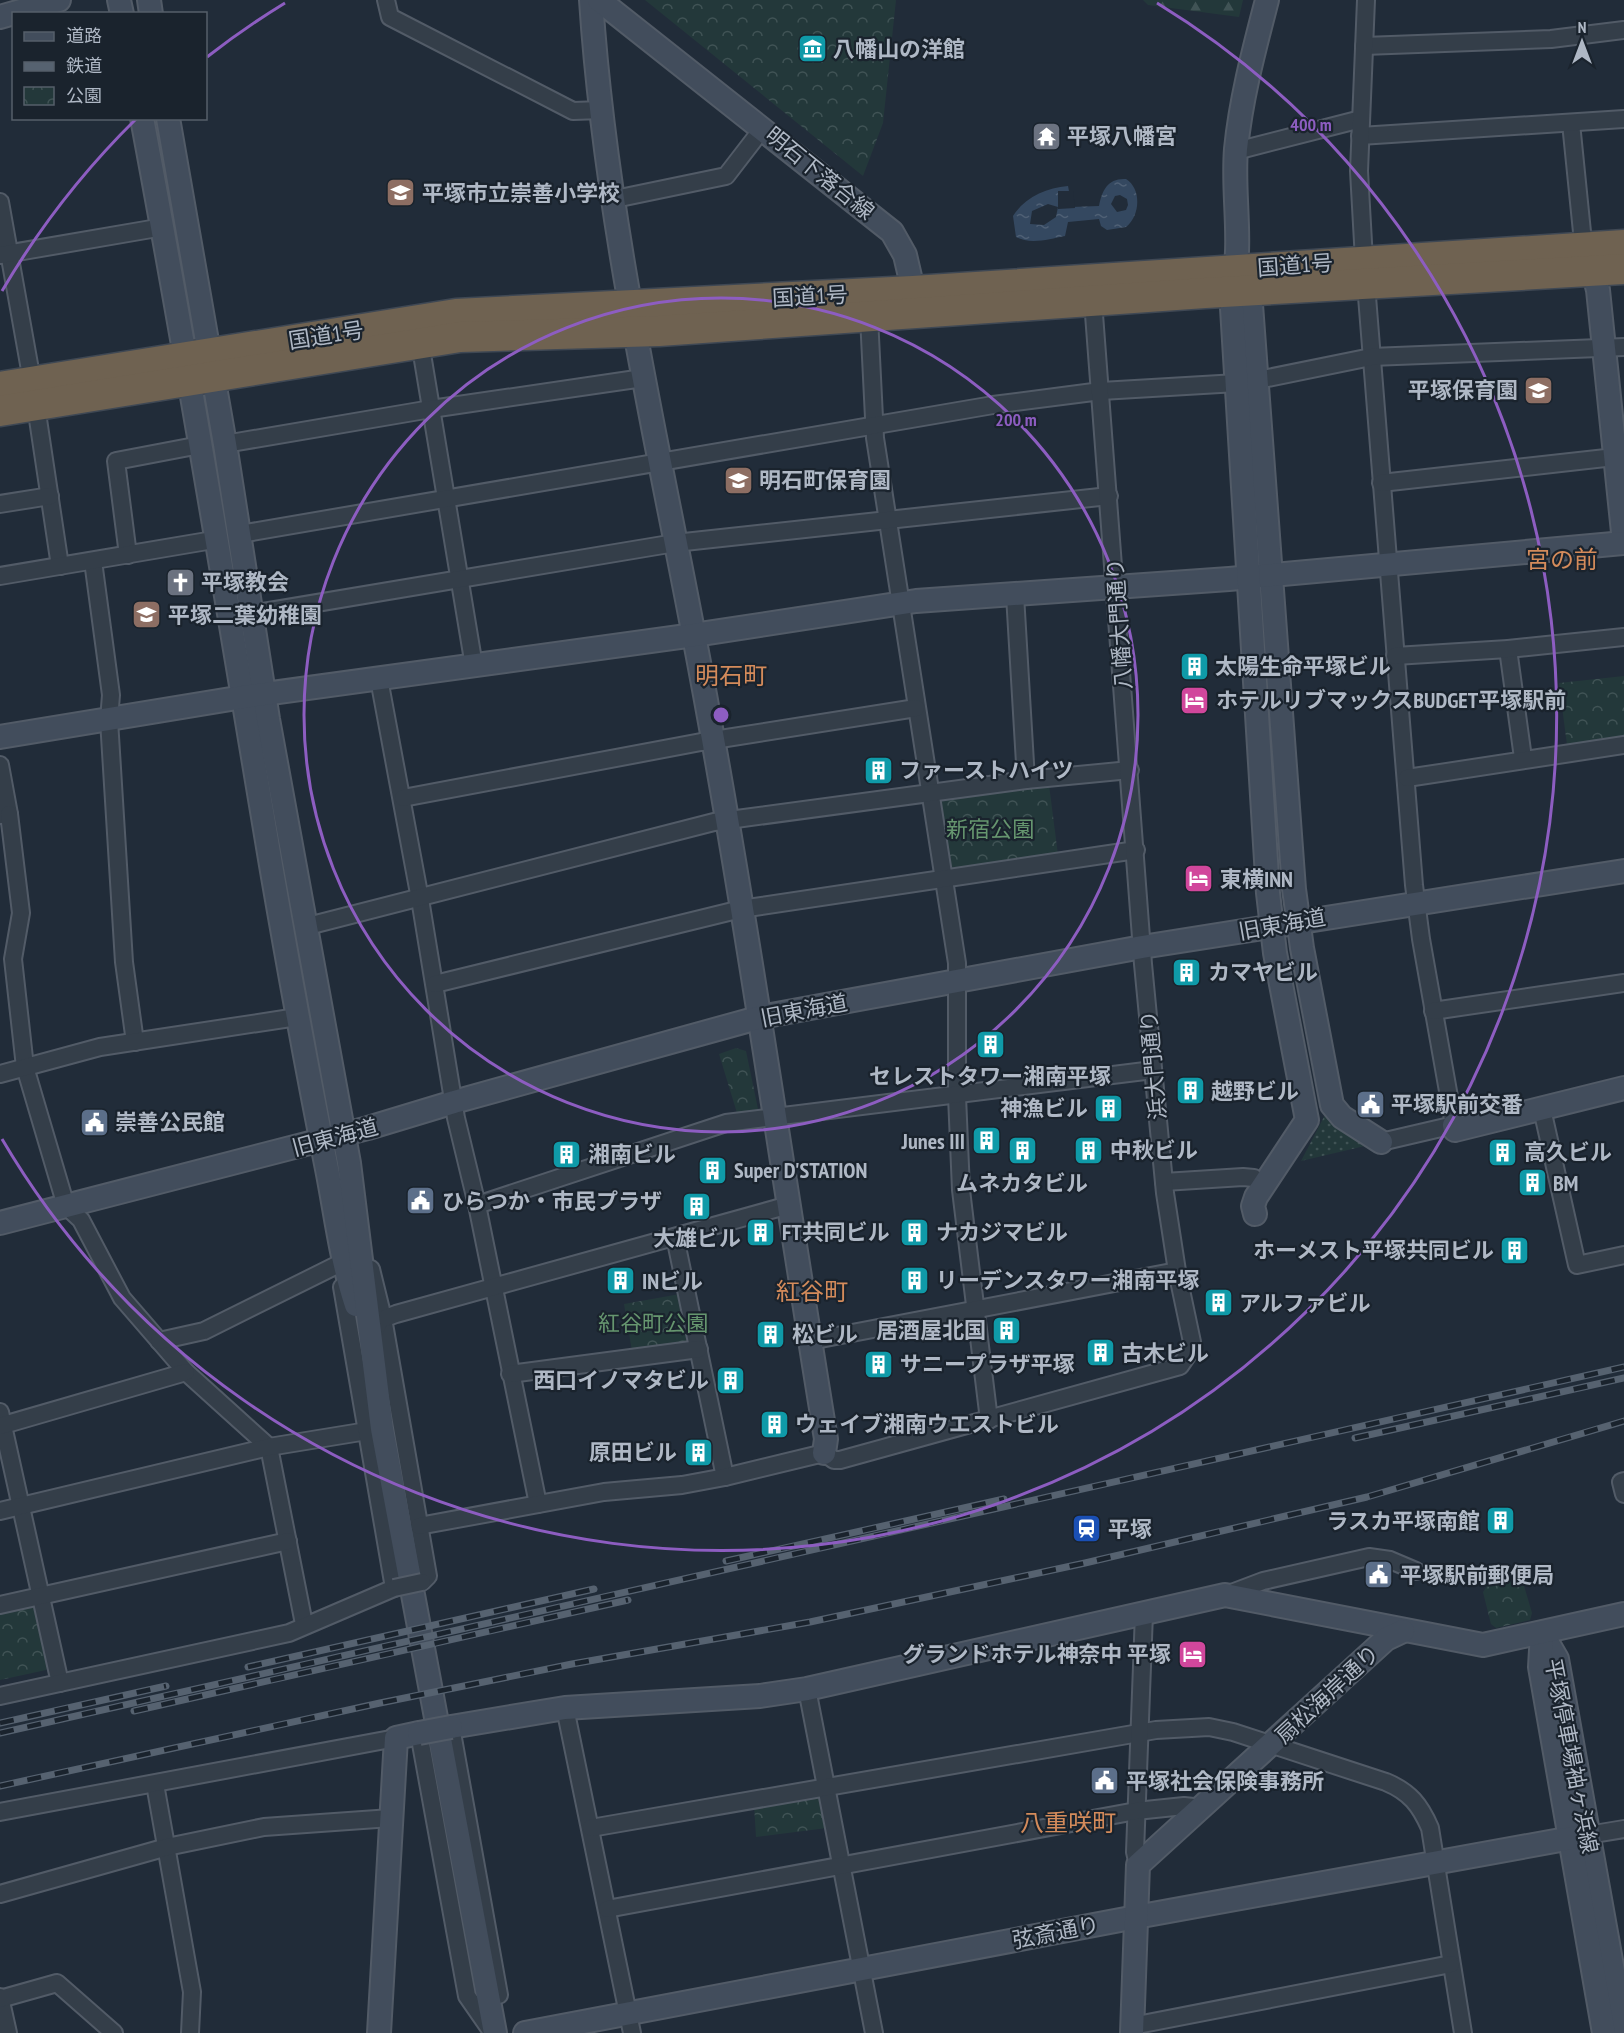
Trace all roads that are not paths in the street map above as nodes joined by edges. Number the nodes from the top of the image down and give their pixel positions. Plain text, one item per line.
1 (60, 0) edge
2 (386, 0) edge
3 (591, 0) edge
4 (599, 0) edge
5 (1267, 0) edge
6 (1366, 0) edge
7 (18, 12) edge
8 (1624, 30) edge
9 (1364, 46) junction
10 (602, 110) junction
11 (1624, 119) edge
12 (142, 120) edge
13 (168, 120) edge
14 (1571, 123) junction
15 (763, 128) junction
16 (1360, 128) junction
17 (1236, 151) junction
18 (615, 199) junction
19 (0, 202) edge
20 (163, 227) junction
21 (1624, 245) edge
22 (4, 254) edge
23 (1591, 259) junction
24 (1624, 269) edge
25 (1365, 272) junction
26 (1239, 273) junction
27 (913, 291) junction
28 (802, 297) junction
29 (1093, 301) junction
30 (1030, 304) junction
31 (869, 317) junction
32 (632, 319) junction
33 (420, 342) junction
34 (1613, 348) edge
35 (1371, 357) junction
36 (198, 367) junction
37 (643, 378) junction
38 (1247, 382) junction
39 (0, 387) edge
40 (1101, 391) junction
41 (34, 393) junction
42 (431, 409) junction
43 (0, 411) edge
44 (874, 427) junction
45 (225, 444) junction
46 (200, 445) junction
47 (1620, 456) edge
48 (659, 464) junction
49 (1381, 483) junction
50 (50, 496) junction
51 (1109, 496) junction
52 (446, 499) junction
53 (0, 504) edge
54 (886, 520) junction
55 (229, 537) junction
56 (1624, 542) edge
57 (675, 543) junction
58 (128, 555) junction
59 (93, 561) junction
60 (60, 566) junction
61 (1387, 566) junction
62 (0, 576) edge
63 (1259, 576) junction
64 (459, 578) junction
65 (1116, 587) junction
66 (1015, 595) junction
67 (900, 603) junction
68 (251, 614) junction
69 (694, 635) junction
70 (1624, 637) edge
71 (1508, 649) junction
72 (1395, 656) junction
73 (474, 666) junction
74 (379, 679) junction
75 (253, 696) junction
76 (916, 708) junction
77 (109, 720) junction
78 (0, 737) edge
79 (712, 740) junction
80 (1624, 745) edge
81 (1523, 758) junction
82 (0, 765) edge
83 (1130, 770) junction
84 (1407, 778) junction
85 (1026, 780) junction
86 (930, 792) junction
87 (403, 798) junction
88 (4, 815) edge
89 (726, 819) junction
90 (1136, 850) junction
91 (1624, 871) edge
92 (943, 878) junction
93 (420, 899) junction
94 (1416, 903) junction
95 (741, 909) junction
96 (1298, 922) junction
97 (308, 926) junction
98 (1271, 927) junction
99 (1142, 947) junction
100 (956, 982) junction
101 (435, 984) junction
102 (1624, 984) edge
103 (1433, 1011) junction
104 (297, 1017) junction
105 (761, 1017) junction
106 (135, 1042) junction
107 (25, 1067) junction
108 (1153, 1070) junction
109 (0, 1074) edge
110 (1624, 1088) edge
111 (957, 1096) junction
112 (454, 1102) junction
113 (1542, 1109) junction
114 (775, 1115) junction
115 (1454, 1125) junction
116 (343, 1134) junction
117 (320, 1140) junction
118 (1381, 1142) joint
119 (1164, 1182) junction
120 (1263, 1186) junction
121 (354, 1196) junction
122 (477, 1205) junction
123 (789, 1205) junction
124 (66, 1206) junction
125 (1255, 1214) dead end
126 (0, 1223) edge
127 (675, 1236) junction
128 (1624, 1255) edge
129 (344, 1267) junction
130 (1177, 1272) junction
131 (493, 1286) junction
132 (974, 1311) junction
133 (383, 1318) junction
134 (159, 1341) junction
135 (810, 1341) junction
136 (370, 1346) junction
137 (699, 1349) junction
138 (186, 1371) junction
139 (510, 1374) junction
140 (989, 1420) junction
141 (1, 1421) edge
142 (368, 1431) junction
143 (269, 1448) junction
144 (824, 1453) junction
145 (725, 1477) junction
146 (1624, 1481) edge
147 (1624, 1494) edge
148 (538, 1504) junction
149 (21, 1505) junction
150 (0, 1511) edge
151 (419, 1526) junction
152 (288, 1541) junction
153 (1416, 1571) dead end
154 (394, 1588) junction
155 (1225, 1595) junction
156 (41, 1597) junction
157 (0, 1605) edge
158 (1144, 1613) junction
159 (1624, 1614) edge
160 (304, 1624) junction
161 (1403, 1631) junction
162 (1542, 1633) junction
163 (60, 1683) junction
164 (807, 1689) junction
165 (0, 1696) edge
166 (565, 1708) junction
167 (451, 1727) junction
168 (419, 1733) junction
169 (1138, 1733) junction
170 (396, 1738) junction
171 (1272, 1745) junction
172 (155, 1784) junction
173 (828, 1787) junction
174 (1203, 1808) junction
175 (0, 1812) edge
176 (1136, 1812) junction
177 (391, 1818) junction
178 (591, 1828) junction
179 (1624, 1829) edge
180 (1579, 1836) junction
181 (167, 1847) junction
182 (1435, 1862) junction
183 (843, 1865) junction
184 (1138, 1865) junction
185 (0, 1894) edge
186 (607, 1909) junction
187 (1136, 1917) junction
188 (1451, 1964) junction
189 (861, 1969) junction
190 (0, 1998) edge
191 (630, 2023) edge
192 (1132, 2029) edge
193 (8, 2033) edge
194 (114, 2033) edge
195 (190, 2033) edge
196 (379, 2033) edge
197 (495, 2033) edge
198 (525, 2033) edge
199 (874, 2033) edge
200 (1463, 2033) edge
201 (1604, 2033) edge
202 (1624, 2033) edge

1 - 7 street
2 - 10 street
3 - 10 street
4 - 15 street, 明石下落合線
5 - 17 street
6 - 9 street
8 - 9 street
9 - 16 street
10 - 18 street
11 - 14 street
12 - 20 street
13 - 36 street
14 - 16 street
14 - 23 street
15 - 18 street
15 - 27 street, 明石下落合線
16 - 17 street
16 - 25 street
17 - 26 street
18 - 32 street
19 - 22 street
20 - 22 street
20 - 36 street
21 - 23 highway, 国道1号
22 - 41 street
23 - 24 highway, 国道1号
23 - 25 highway, 国道1号
23 - 34 street
25 - 26 highway, 国道1号
25 - 35 street
26 - 27 highway, 国道1号
26 - 29 highway, 国道1号
26 - 38 street
27 - 28 highway, 国道1号
27 - 30 street
28 - 31 highway
28 - 32 highway, 国道1号
29 - 30 highway, 国道1号
29 - 40 street, 八幡大門通り
30 - 31 highway, 国道1号
31 - 32 highway, 国道1号
31 - 44 street
32 - 33 highway, 国道1号
32 - 36 highway, 国道1号
32 - 37 street
33 - 36 highway, 国道1号
33 - 42 street
34 - 35 street
34 - 47 street
35 - 38 street
35 - 49 street
36 - 41 highway, 国道1号
36 - 45 street
36 - 46 street
37 - 42 street
37 - 48 street
38 - 40 street
38 - 63 street
39 - 41 highway, 国道1号
40 - 44 street
40 - 51 street, 八幡大門通り
41 - 43 highway, 国道1号
41 - 50 street
42 - 45 street
42 - 52 street
44 - 48 street
44 - 54 street
45 - 55 street
46 - 55 street
46 - 58 street
47 - 49 street
47 - 56 street
48 - 52 street
48 - 57 street
49 - 61 street
50 - 53 street
50 - 60 street
51 - 54 street
51 - 65 street, 八幡大門通り
52 - 55 street
52 - 64 street
54 - 57 street
54 - 67 street
55 - 58 street
55 - 68 street
55 - 75 street
56 - 61 street
57 - 64 street
57 - 69 street
58 - 59 street
59 - 60 street
59 - 77 street
60 - 62 street
61 - 63 street
61 - 72 street
63 - 65 street
63 - 96 street
63 - 98 street
64 - 68 street
64 - 73 street
65 - 66 street
65 - 83 street, 八幡大門通り
66 - 67 street
66 - 85 street
67 - 69 street
67 - 76 street
68 - 75 street
69 - 73 street
69 - 79 street
70 - 71 street
71 - 72 street
71 - 81 street
72 - 84 street
73 - 74 street
74 - 75 street
74 - 87 street
75 - 77 street
75 - 97 street
75 - 104 street
76 - 79 street
76 - 86 street
77 - 78 street
77 - 106 street
79 - 87 street
79 - 89 street
80 - 81 street
81 - 84 street
82 - 88 street
83 - 85 street
83 - 90 street, 八幡大門通り
84 - 94 street
85 - 86 street
86 - 89 street
86 - 92 street
87 - 93 street
88 - 107 street
89 - 93 street
89 - 95 street
90 - 92 street
90 - 99 street, 八幡大門通り
91 - 94 street, 旧東海道
92 - 95 street
92 - 100 street
93 - 97 street
93 - 101 street
94 - 96 street, 旧東海道
94 - 103 street
95 - 101 street
95 - 105 street
96 - 98 street, 旧東海道
96 - 118 street
97 - 116 street
98 - 99 street, 旧東海道
98 - 120 street
99 - 100 street, 旧東海道
99 - 108 street, 浜大門通り
100 - 105 street, 旧東海道
100 - 111 street
101 - 112 street
102 - 103 street
103 - 115 street
104 - 106 street
104 - 117 street
105 - 112 street, 旧東海道
105 - 114 street
106 - 107 street
107 - 109 street
107 - 124 street
108 - 111 street
108 - 119 street, 浜大門通り
110 - 113 street
111 - 114 street
111 - 132 street
112 - 116 street, 旧東海道
112 - 122 street
113 - 115 street
113 - 128 street
114 - 122 street
114 - 123 street
115 - 118 street
116 - 117 street, 旧東海道
116 - 121 street
117 - 124 street, 旧東海道
117 - 129 street
119 - 120 street
119 - 130 street, 浜大門通り
120 - 125 street
121 - 133 street
121 - 136 street
122 - 131 street
123 - 127 street
123 - 135 street
124 - 126 street, 旧東海道
124 - 134 street
127 - 131 street
127 - 137 street
129 - 134 street
129 - 136 street
129 - 142 street
130 - 132 street
130 - 140 street, 浜大門通り
131 - 133 street
131 - 139 street
132 - 135 street
132 - 140 street
133 - 136 street
133 - 151 street
134 - 138 street
135 - 144 street
136 - 197 street
137 - 139 street
137 - 145 street
138 - 141 street
138 - 143 street
139 - 148 street
140 - 144 street, 浜大門通り
141 - 149 street
142 - 143 street
142 - 154 street
143 - 149 street
143 - 152 street
144 - 145 street
145 - 148 street
146 - 147 street
148 - 151 street
149 - 150 street
149 - 156 street
151 - 154 street, bridge
152 - 156 street
152 - 160 street
153 - 155 street
154 - 160 street
155 - 158 street
155 - 161 street
156 - 157 street
156 - 163 street
158 - 164 street
158 - 169 street
159 - 162 street
160 - 163 street
161 - 162 street
161 - 171 street, 扇松海岸通り
162 - 180 street, 平塚停車場袖ヶ浜線
163 - 165 street
164 - 166 street
164 - 173 street
166 - 167 street
166 - 178 street
167 - 168 street, bridge
167 - 197 street
168 - 170 street
168 - 197 street
169 - 171 street
169 - 173 street
169 - 176 street
170 - 172 street
170 - 177 street
171 - 174 street, 扇松海岸通り
171 - 182 street
172 - 175 street
172 - 181 street
173 - 178 street
173 - 183 street
174 - 176 street
174 - 184 street, 扇松海岸通り
176 - 183 street
176 - 184 street
177 - 181 street
177 - 196 street
178 - 186 street
179 - 180 street
180 - 182 street, 弦斎通り
180 - 201 street, 平塚停車場袖ヶ浜線
180 - 202 street, 平塚停車場袖ヶ浜線
181 - 185 street
181 - 195 street
182 - 187 street, 弦斎通り
182 - 188 street
183 - 186 street
183 - 189 street
184 - 187 street
186 - 191 street
187 - 189 street, 弦斎通り
187 - 192 street
188 - 192 street
188 - 200 street
189 - 191 street, 弦斎通り
189 - 199 street
190 - 193 street
190 - 194 street
191 - 198 street, 弦斎通り

